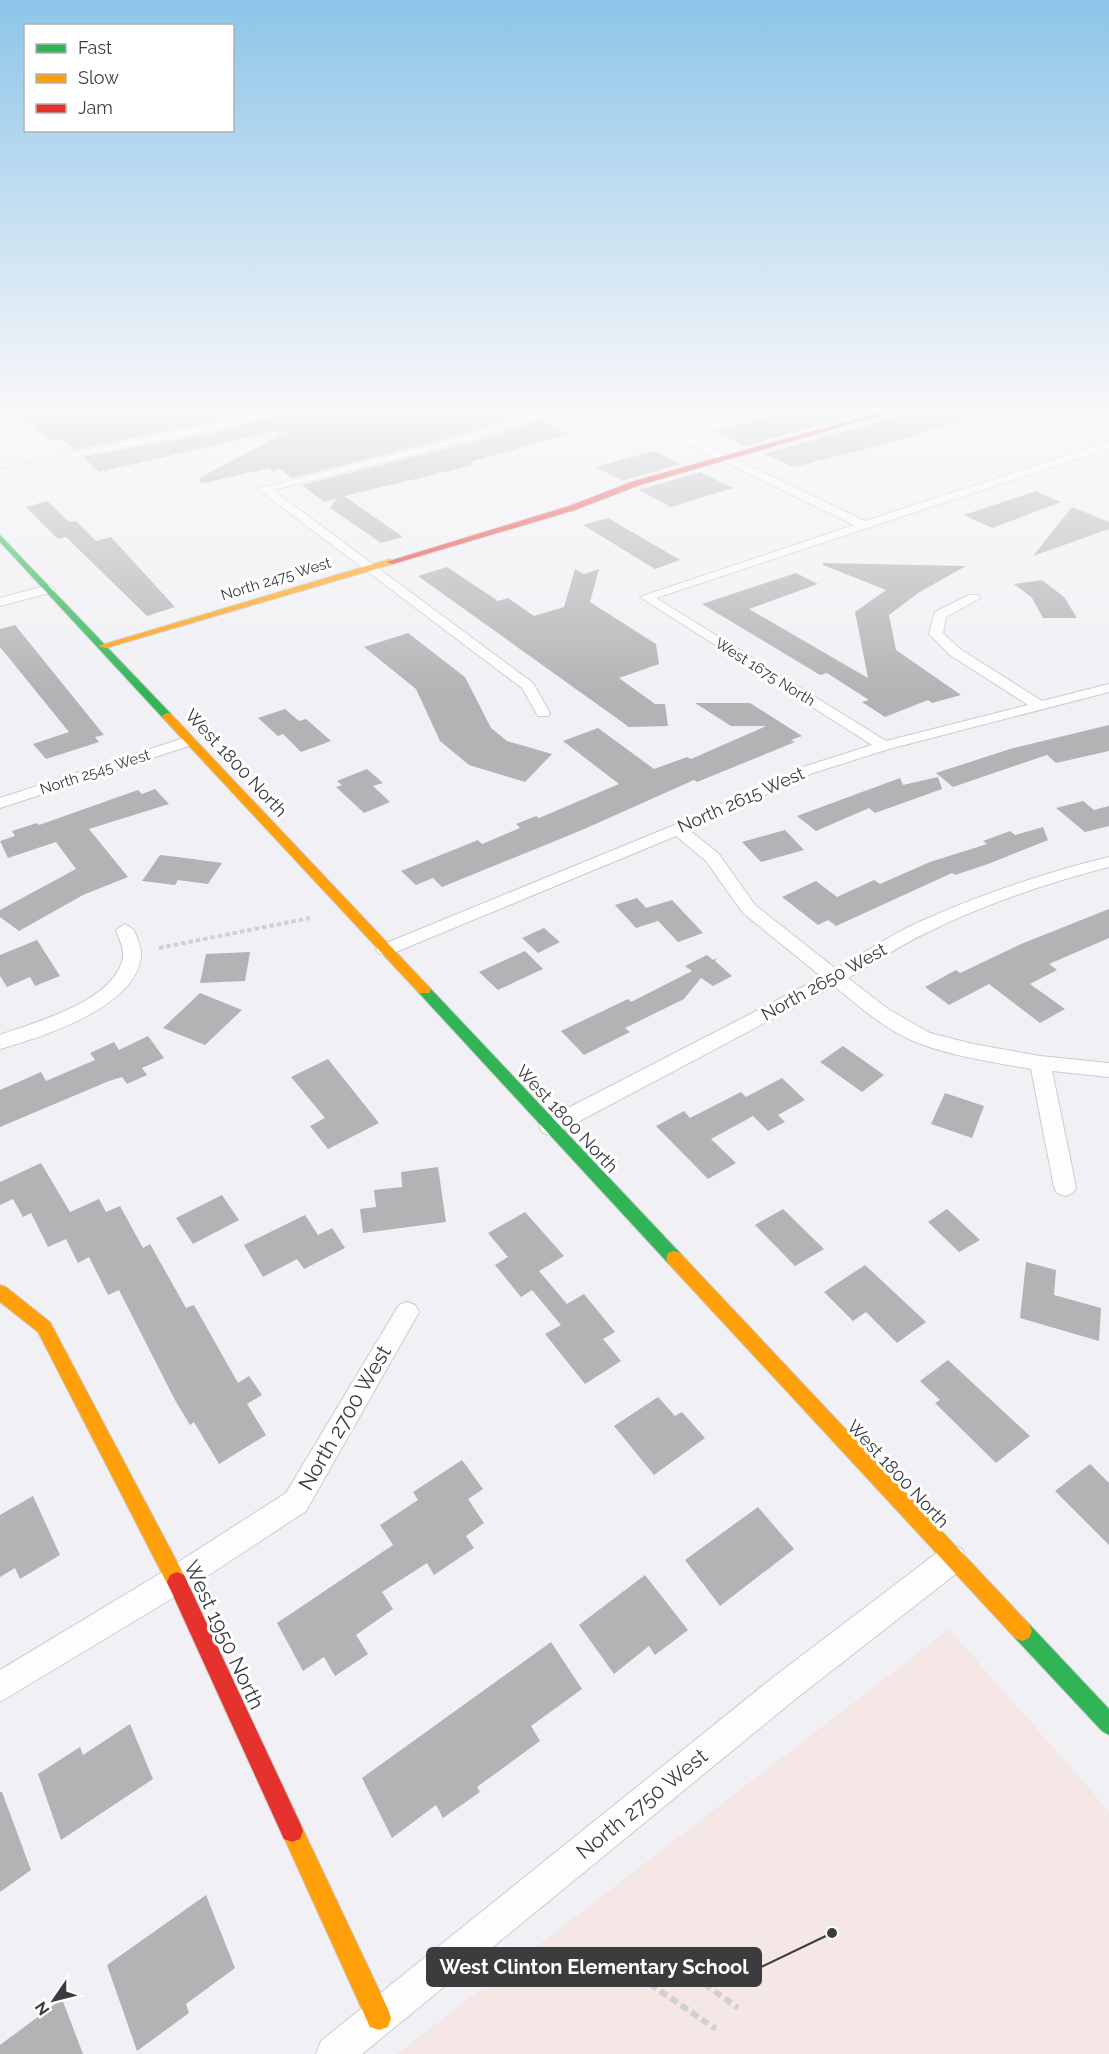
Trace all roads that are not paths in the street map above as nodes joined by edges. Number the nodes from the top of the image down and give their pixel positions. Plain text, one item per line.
1 (282, 503) edge
2 (585, 503) edge
3 (817, 503) edge
4 (936, 503) edge
5 (865, 526) junction
6 (0, 537) edge
7 (368, 567) junction
8 (49, 589) junction
9 (974, 598) dead end
10 (0, 602) edge
11 (102, 646) junction
12 (1109, 688) edge
13 (1040, 706) junction
14 (543, 713) dead end
15 (190, 741) junction
16 (884, 746) junction
17 (0, 803) edge
18 (678, 829) junction
19 (1109, 862) edge
20 (125, 930) dead end
21 (386, 950) junction
22 (835, 978) junction
23 (0, 1042) edge
24 (1040, 1063) junction
25 (1109, 1071) edge
26 (550, 1127) junction
27 (1065, 1187) dead end
28 (0, 1292) edge
29 (407, 1312) dead end
30 (952, 1559) junction
31 (176, 1580) junction
32 (0, 1687) edge
33 (1109, 1724) edge
34 (379, 2018) junction
35 (334, 2054) edge

1 - 7 street
2 - 7 street, North 2475 West
3 - 5 street
4 - 5 street
5 - 16 street, West 1675 North
6 - 8 street, West 1800 North
7 - 11 street, North 2475 West
7 - 14 street
8 - 10 street
8 - 11 street, West 1800 North
9 - 13 street
11 - 15 street, West 1800 North
12 - 13 street, North 2615 West
13 - 16 street, North 2615 West
15 - 17 street, North 2545 West
15 - 21 street, West 1800 North
16 - 18 street, North 2615 West
18 - 21 street, North 2615 West
18 - 22 street
19 - 22 street, North 2650 West
20 - 23 street
21 - 26 street, West 1800 North
22 - 24 street
22 - 26 street, North 2650 West
24 - 25 street
24 - 27 street
26 - 30 street, West 1800 North
28 - 31 street, West 1950 North
29 - 31 street, North 2700 West
30 - 33 street, West 1800 North
30 - 34 street, North 2750 West
31 - 32 street, North 2700 West
31 - 34 street, West 1950 North
34 - 35 street, North 2750 West

